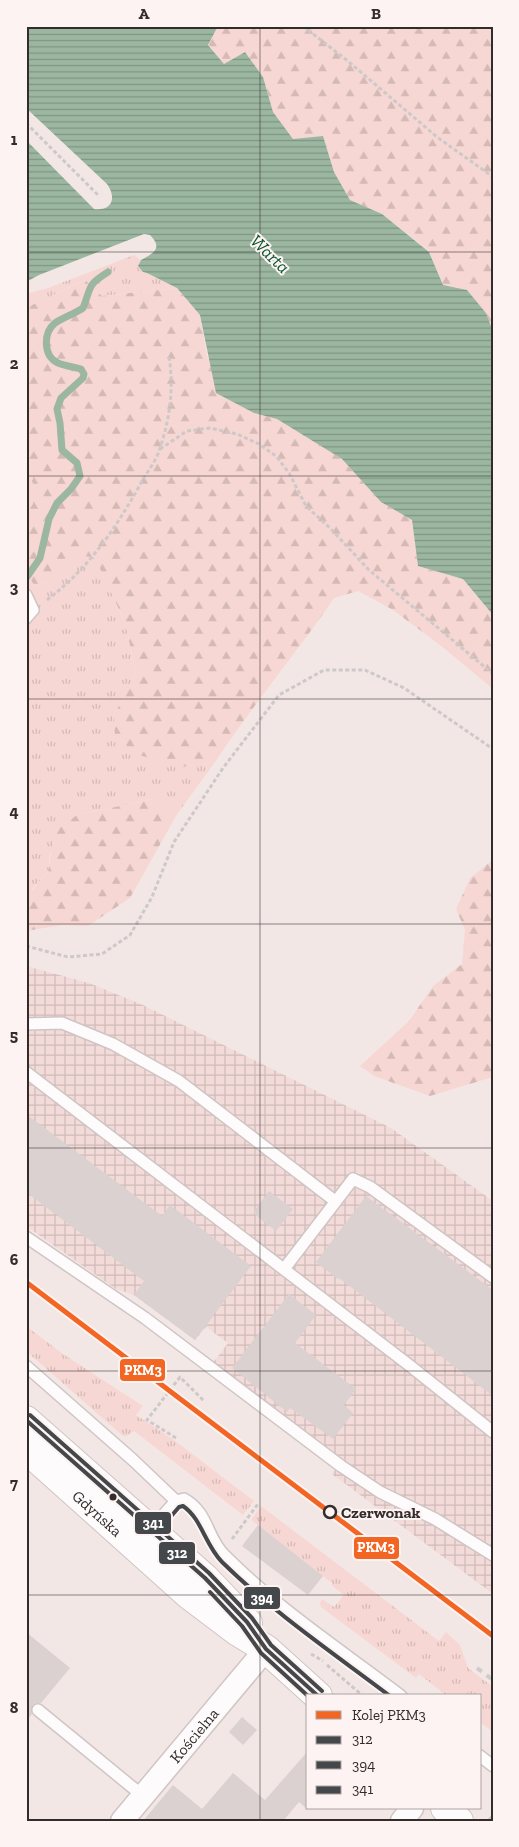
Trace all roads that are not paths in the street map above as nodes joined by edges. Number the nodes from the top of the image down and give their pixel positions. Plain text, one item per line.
1 (26, 595) edge
2 (30, 614) edge
3 (26, 1024) edge
4 (26, 1072) edge
5 (336, 1202) junction
6 (26, 1237) edge
7 (284, 1269) junction
8 (493, 1277) edge
9 (26, 1366) edge
10 (26, 1420) edge
11 (493, 1432) edge
12 (26, 1449) edge
13 (176, 1501) junction
14 (138, 1534) junction
15 (493, 1555) edge
16 (266, 1649) junction
17 (316, 1694) edge
18 (398, 1694) edge
19 (38, 1710) dead end
20 (482, 1758) edge
21 (493, 1766) edge
22 (143, 1796) junction
23 (410, 1810) edge
24 (447, 1810) edge
25 (122, 1821) edge
26 (402, 1821) edge
27 (459, 1821) edge

1 - 2 lane
3 - 5 lane
4 - 7 lane
5 - 7 lane
5 - 8 lane
6 - 15 lane
7 - 11 lane
9 - 13 lane
10 - 14 main road, Gdyńska
12 - 14 main road, Gdyńska
13 - 14 lane
13 - 18 lane
14 - 16 main road, Gdyńska
16 - 17 main road, Gdyńska
16 - 22 street, Kościelna
19 - 22 lane
20 - 21 lane
22 - 25 street, Kościelna
23 - 26 street
24 - 27 main road

